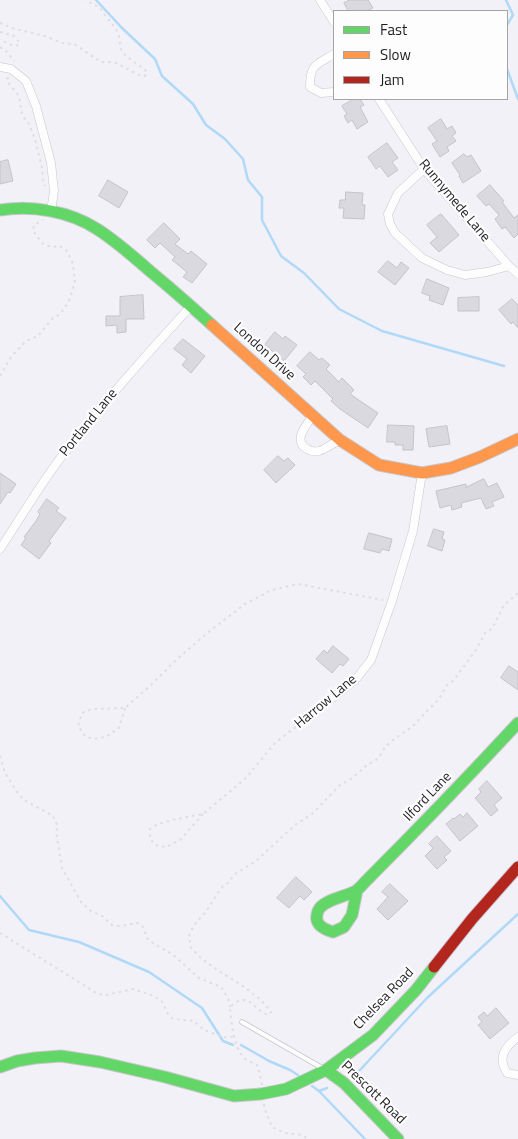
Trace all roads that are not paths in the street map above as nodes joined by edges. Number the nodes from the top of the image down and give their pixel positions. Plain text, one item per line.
1 (320, 0) edge
2 (333, 20) edge
3 (333, 55) edge
4 (0, 67) edge
5 (333, 92) edge
6 (380, 100) edge
7 (424, 169) junction
8 (0, 210) edge
9 (47, 213) junction
10 (509, 266) junction
11 (518, 274) edge
12 (191, 306) junction
13 (313, 415) junction
14 (518, 439) edge
15 (340, 440) junction
16 (422, 473) junction
17 (0, 549) edge
18 (330, 700) road end
19 (518, 723) edge
20 (518, 867) edge
21 (357, 890) dead end
22 (242, 1022) dead end
23 (518, 1037) edge
24 (1, 1065) edge
25 (326, 1070) junction
26 (518, 1075) edge
27 (398, 1139) edge

1 - 2 street
3 - 5 street
4 - 9 street
6 - 7 street, Runnymede Lane
7 - 10 street, Runnymede Lane
7 - 10 street
8 - 9 street, London Drive
9 - 12 street, London Drive
10 - 11 street, Runnymede Lane
12 - 13 street, London Drive
12 - 17 street, Portland Lane
13 - 15 street, London Drive
13 - 15 street
14 - 16 street, London Drive
15 - 16 street, London Drive
16 - 18 street, Harrow Lane
19 - 21 street, Ilford Lane
20 - 25 street, Chelsea Road
22 - 25 lane
23 - 26 street
24 - 25 street, Chelsea Road
25 - 27 street, Prescott Road

